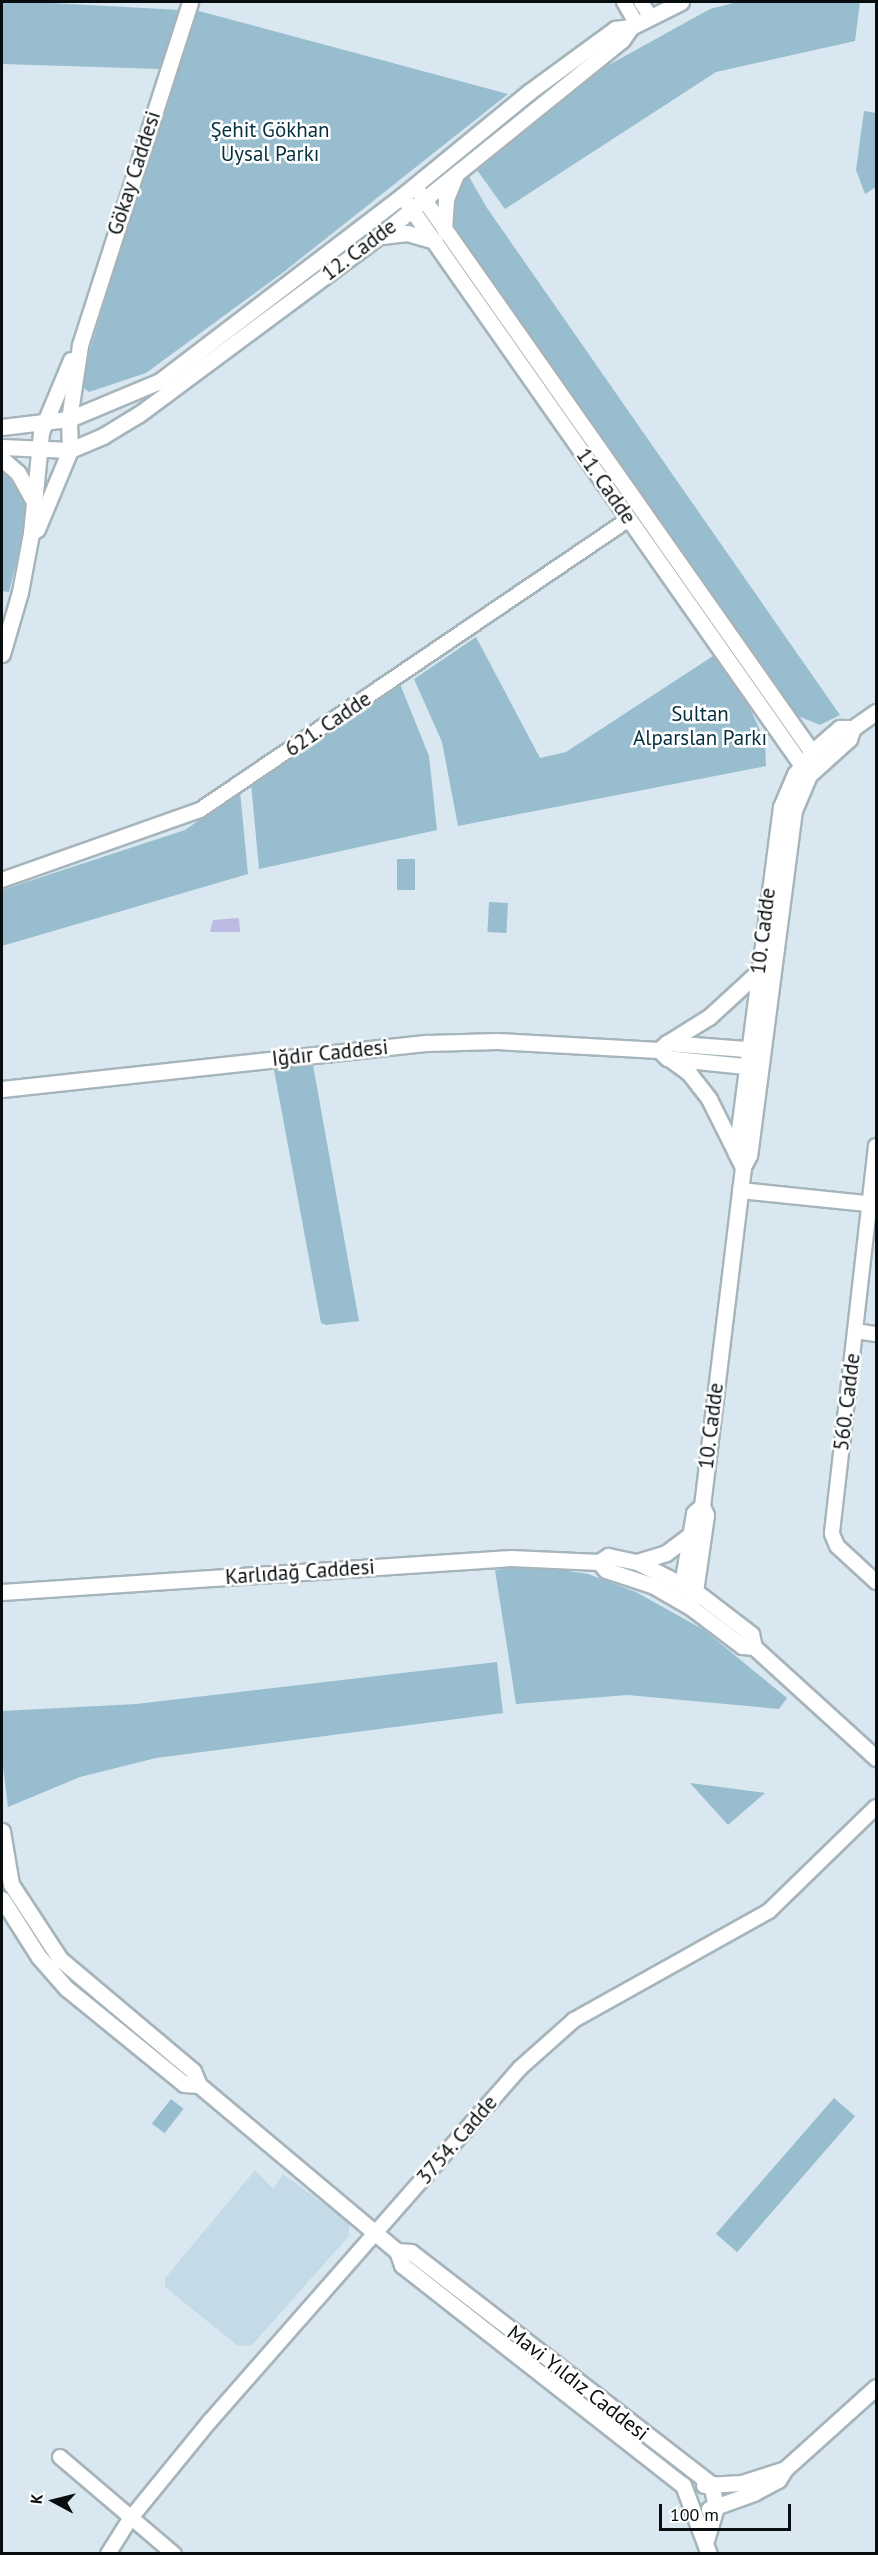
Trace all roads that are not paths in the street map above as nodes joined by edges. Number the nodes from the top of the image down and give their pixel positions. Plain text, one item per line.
1 (190, 2) edge
2 (624, 2) edge
3 (641, 2) edge
4 (681, 2) edge
5 (639, 22) junction
6 (458, 172) junction
7 (414, 186) junction
8 (402, 196) junction
9 (418, 205) junction
10 (439, 235) junction
11 (379, 236) junction
12 (80, 345) junction
13 (46, 419) junction
14 (69, 419) junction
15 (2, 427) edge
16 (2, 447) edge
17 (40, 450) junction
18 (70, 450) junction
19 (2, 459) edge
20 (32, 498) junction
21 (629, 519) junction
22 (31, 533) junction
23 (2, 654) edge
24 (876, 712) edge
25 (816, 758) junction
26 (805, 770) junction
27 (2, 880) edge
28 (758, 972) junction
29 (665, 1050) junction
30 (755, 1050) junction
31 (753, 1067) junction
32 (2, 1089) edge
33 (876, 1146) edge
34 (739, 1160) junction
35 (740, 1190) junction
36 (874, 1203) edge
37 (856, 1331) junction
38 (876, 1334) edge
39 (702, 1506) junction
40 (690, 1535) junction
41 (599, 1562) junction
42 (637, 1562) junction
43 (876, 1582) edge
44 (688, 1587) junction
45 (2, 1592) edge
46 (686, 1604) junction
47 (754, 1647) junction
48 (876, 1758) edge
49 (876, 1807) edge
50 (2, 1831) edge
51 (2, 1899) edge
52 (20, 1916) junction
53 (375, 2233) junction
54 (521, 2348) junction
55 (876, 2386) edge
56 (60, 2457) dead end
57 (785, 2469) junction
58 (711, 2484) junction
59 (688, 2492) junction
60 (716, 2507) junction
61 (694, 2510) junction
62 (130, 2519) junction
63 (707, 2547) edge
64 (108, 2553) edge
65 (174, 2553) edge

1 - 12 main road, Gökay Caddesi
2 - 5 street
3 - 5 street
4 - 5 main road, 12. Cadde
5 - 6 main road, 12. Cadde
5 - 7 main road, 12. Cadde
6 - 9 main road, 12. Cadde
6 - 10 main road
7 - 8 main road, 12. Cadde
7 - 9 main road, 11. Cadde
8 - 9 main road, 11. Cadde
8 - 14 main road, 12. Cadde
9 - 10 main road, 11. Cadde
9 - 11 main road, 12. Cadde
10 - 11 main road
10 - 21 main road, 11. Cadde
10 - 25 main road, 11. Cadde
11 - 18 main road, 12. Cadde
12 - 13 main road, Gökay Caddesi
12 - 14 main road, Gökay Caddesi
13 - 14 main road
13 - 15 main road
13 - 17 main road, Gökay Caddesi
14 - 18 main road, Gökay Caddesi
16 - 17 main road
17 - 18 main road
17 - 20 main road
18 - 22 main road
19 - 20 main road
20 - 22 main road
21 - 26 main road, 11. Cadde
21 - 27 street, 621. Cadde
22 - 23 main road
24 - 25 main road, 10. Cadde
25 - 26 main road, 10. Cadde
26 - 28 main road, 10. Cadde
26 - 30 main road, 10. Cadde
28 - 29 main road
28 - 30 main road, 10. Cadde
29 - 30 main road, Iğdır Caddesi
29 - 31 main road, Iğdır Caddesi
29 - 32 main road, Iğdır Caddesi
29 - 34 main road
30 - 31 main road, 10. Cadde
31 - 34 main road, 10. Cadde
33 - 36 street, 560. Cadde
34 - 35 main road, 10. Cadde
35 - 36 main road
35 - 39 main road, 10. Cadde
36 - 37 street, 560. Cadde
37 - 38 street
37 - 43 street, 560. Cadde
39 - 40 main road, 10. Cadde
39 - 44 main road, 10. Cadde
40 - 42 main road
40 - 44 main road, 10. Cadde
41 - 42 main road, Karlıdağ Caddesi
41 - 45 main road, Karlıdağ Caddesi
41 - 46 main road, Karlıdağ Caddesi
42 - 44 main road, Karlıdağ Caddesi
44 - 46 main road, 10. Cadde
44 - 47 main road, Karlıdağ Caddesi
46 - 47 main road, Karlıdağ Caddesi
47 - 48 main road, Karlıdağ Caddesi
49 - 53 street, 3754. Cadde
50 - 52 main road, Mavi Yıldız Caddesi
51 - 52 main road, Mavi Yıldız Caddesi
52 - 53 main road, Mavi Yıldız Caddesi
53 - 54 main road, Mavi Yıldız Caddesi
53 - 62 street, 3754. Cadde
54 - 58 main road, Mavi Yıldız Caddesi
54 - 59 main road, Mavi Yıldız Caddesi
55 - 57 main road
56 - 62 street
57 - 58 main road
57 - 60 main road
58 - 59 main road
58 - 60 main road
59 - 61 main road
60 - 61 main road
60 - 63 main road
61 - 63 main road
62 - 64 street, 3754. Cadde
62 - 65 street

